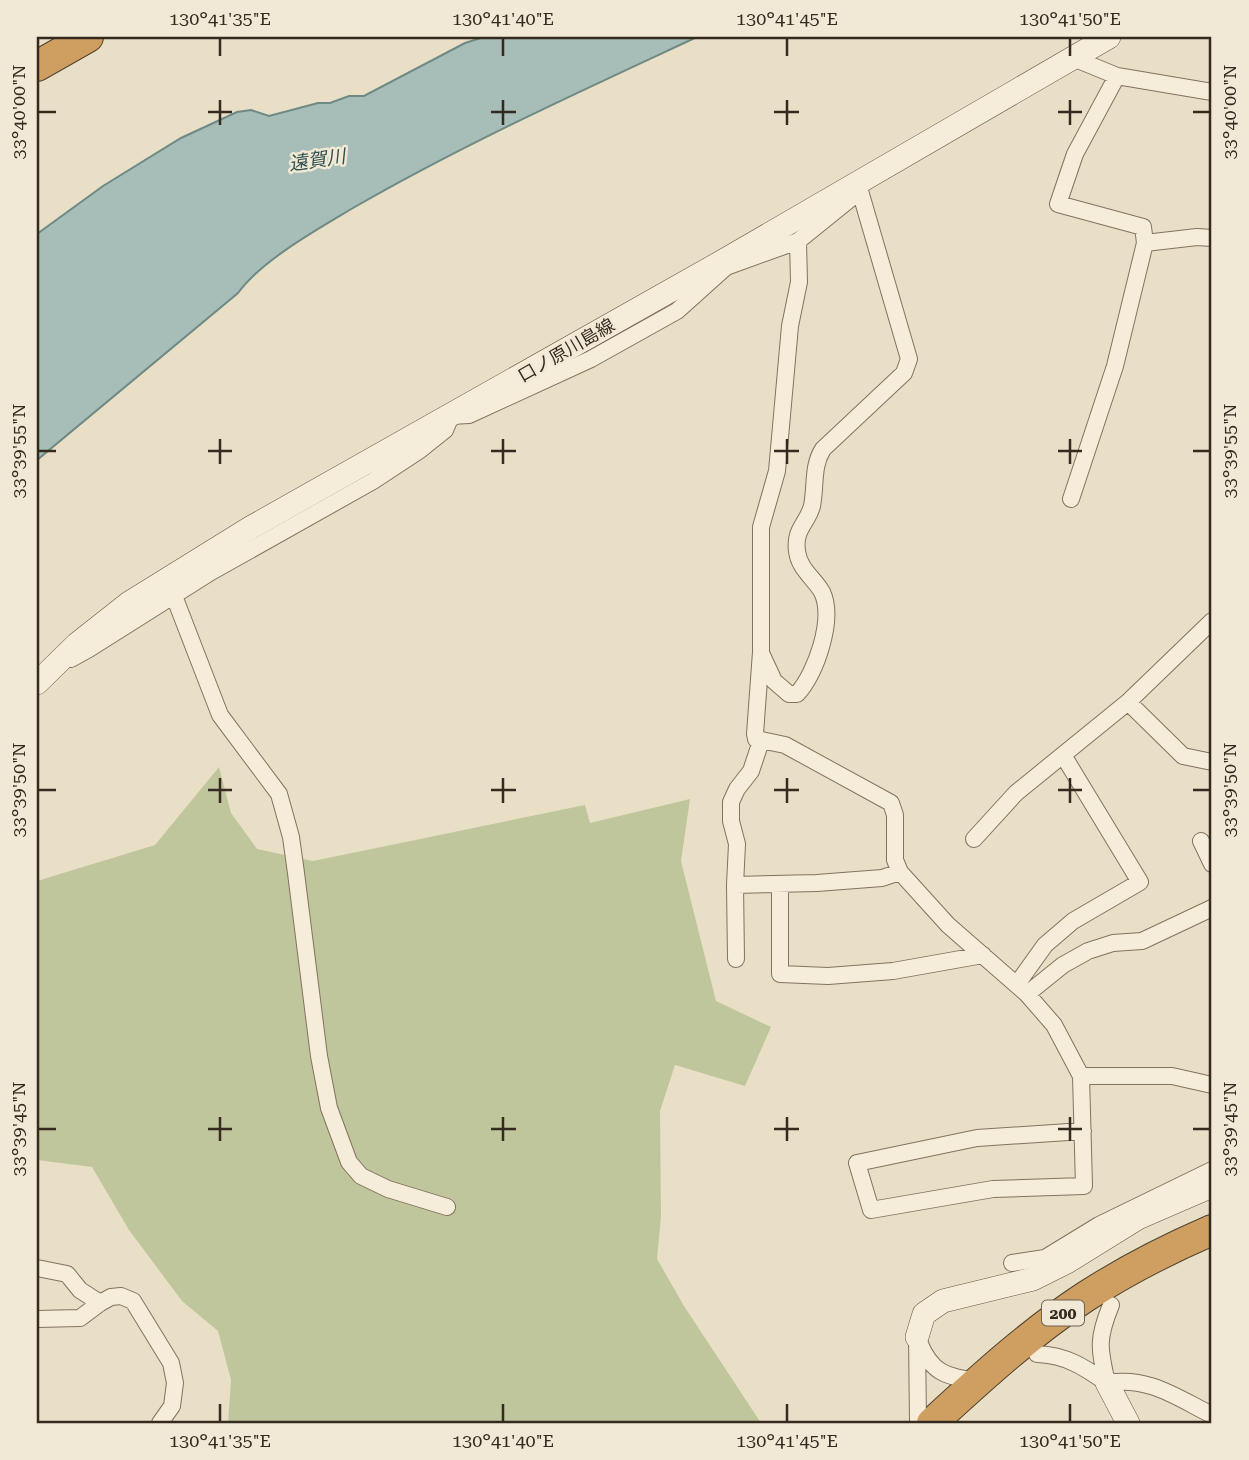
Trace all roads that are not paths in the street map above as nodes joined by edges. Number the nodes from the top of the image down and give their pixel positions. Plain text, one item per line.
1 (88, 37) edge
2 (1109, 37) edge
3 (1073, 58) junction
4 (37, 66) edge
5 (1118, 76) junction
6 (1212, 92) edge
7 (859, 188) junction
8 (1212, 238) edge
9 (798, 241) junction
10 (1145, 243) junction
11 (725, 264) junction
12 (451, 416) junction
13 (1071, 499) dead end
14 (174, 596) junction
15 (1212, 621) edge
16 (761, 652) junction
17 (45, 675) edge
18 (1128, 702) junction
19 (761, 741) junction
20 (1063, 755) junction
21 (1212, 762) edge
22 (974, 839) dead end
23 (1201, 841) dead end
24 (1212, 864) edge
25 (900, 872) junction
26 (779, 884) junction
27 (735, 885) junction
28 (1212, 908) edge
29 (983, 955) junction
30 (736, 959) dead end
31 (1022, 989) junction
32 (1081, 1076) junction
33 (1212, 1085) edge
34 (1083, 1131) junction
35 (1212, 1170) edge
36 (1212, 1186) edge
37 (447, 1207) dead end
38 (1212, 1230) edge
39 (1212, 1249) edge
40 (1012, 1264) dead end
41 (37, 1268) edge
42 (100, 1303) junction
43 (1111, 1305) junction
44 (37, 1319) edge
45 (917, 1337) junction
46 (1037, 1354) junction
47 (977, 1381) junction
48 (1107, 1383) junction
49 (1212, 1415) edge
50 (160, 1423) edge
51 (918, 1423) edge
52 (932, 1423) edge
53 (957, 1423) edge
54 (1128, 1423) edge

1 - 4 highway
2 - 3 main road, 口ノ原川島線
3 - 5 street
3 - 7 main road, 口ノ原川島線
5 - 6 street
5 - 10 street
7 - 9 street
7 - 11 main road, 口ノ原川島線
7 - 16 street
8 - 10 street
9 - 11 street
9 - 16 street
10 - 13 street
11 - 12 main road, 口ノ原川島線
12 - 14 street
12 - 17 main road, 口ノ原川島線
14 - 17 street
14 - 37 street
15 - 18 street
16 - 19 street
18 - 20 street
18 - 21 street
19 - 25 street
19 - 27 street
20 - 22 street
20 - 31 street
23 - 24 street
25 - 26 street
25 - 29 street
26 - 27 street
26 - 29 street
27 - 30 street
28 - 31 street
29 - 31 street
31 - 32 street
32 - 33 street
32 - 34 street
34 - 34 street
35 - 40 street
36 - 45 main road
38 - 47 highway, 200
39 - 43 highway, 200
41 - 42 street
42 - 44 street
42 - 50 street
43 - 46 highway, 200
43 - 48 street
45 - 47 street
45 - 51 street
46 - 48 street
46 - 53 highway, 200
47 - 52 highway, 200
48 - 49 street
48 - 54 main road

